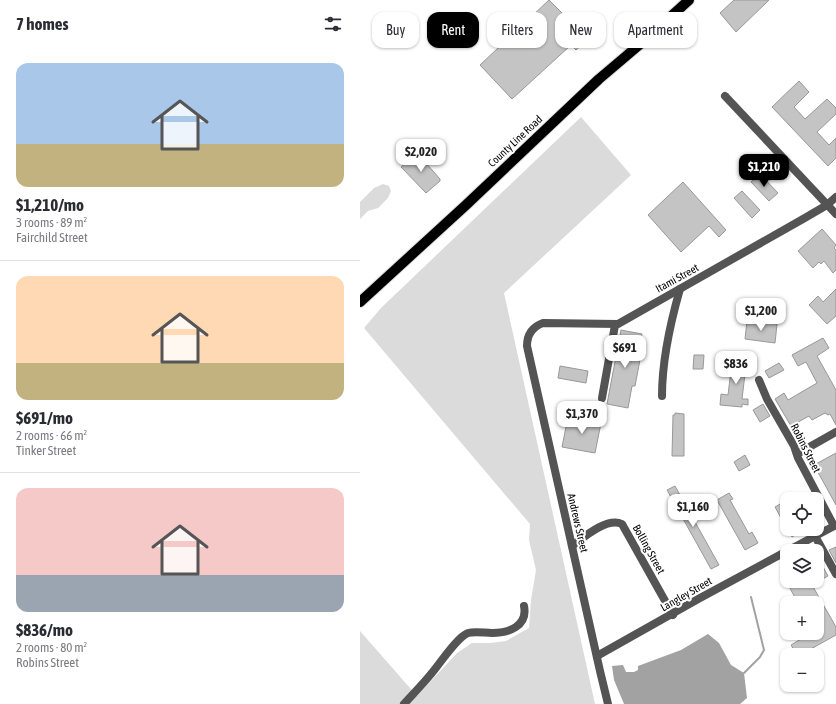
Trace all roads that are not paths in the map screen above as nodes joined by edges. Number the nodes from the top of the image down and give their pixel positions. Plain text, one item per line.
1 (689, 0) edge
2 (725, 96) dead end
3 (836, 197) edge
4 (827, 205) junction
5 (836, 214) edge
6 (680, 289) junction
7 (360, 302) edge
8 (615, 325) junction
9 (527, 346) joint
10 (759, 380) dead end
11 (662, 396) dead end
12 (602, 398) dead end
13 (836, 432) edge
14 (797, 454) junction
15 (835, 525) edge
16 (824, 531) edge
17 (815, 536) joint
18 (800, 544) edge
19 (572, 546) junction
20 (780, 555) edge
21 (836, 574) edge
22 (524, 606) dead end
23 (673, 615) junction
24 (597, 656) junction
25 (404, 704) edge
26 (608, 704) edge

1 - 7 main road, County Line Road
2 - 4 street
3 - 4 street, Itami Street
4 - 5 street
4 - 6 street, Itami Street
6 - 8 street, Itami Street
6 - 11 street
8 - 9 street, Itami Street
8 - 12 street
9 - 19 street, Andrews Street
10 - 14 street, Robins Street
13 - 14 street
14 - 15 street, Robins Street
15 - 16 street, Langley Street
17 - 18 street, Langley Street
17 - 21 street
19 - 23 street, Bolling Street
19 - 24 street, Andrews Street
20 - 23 street, Langley Street
22 - 25 street
23 - 24 street, Langley Street
24 - 26 street, Andrews Street

